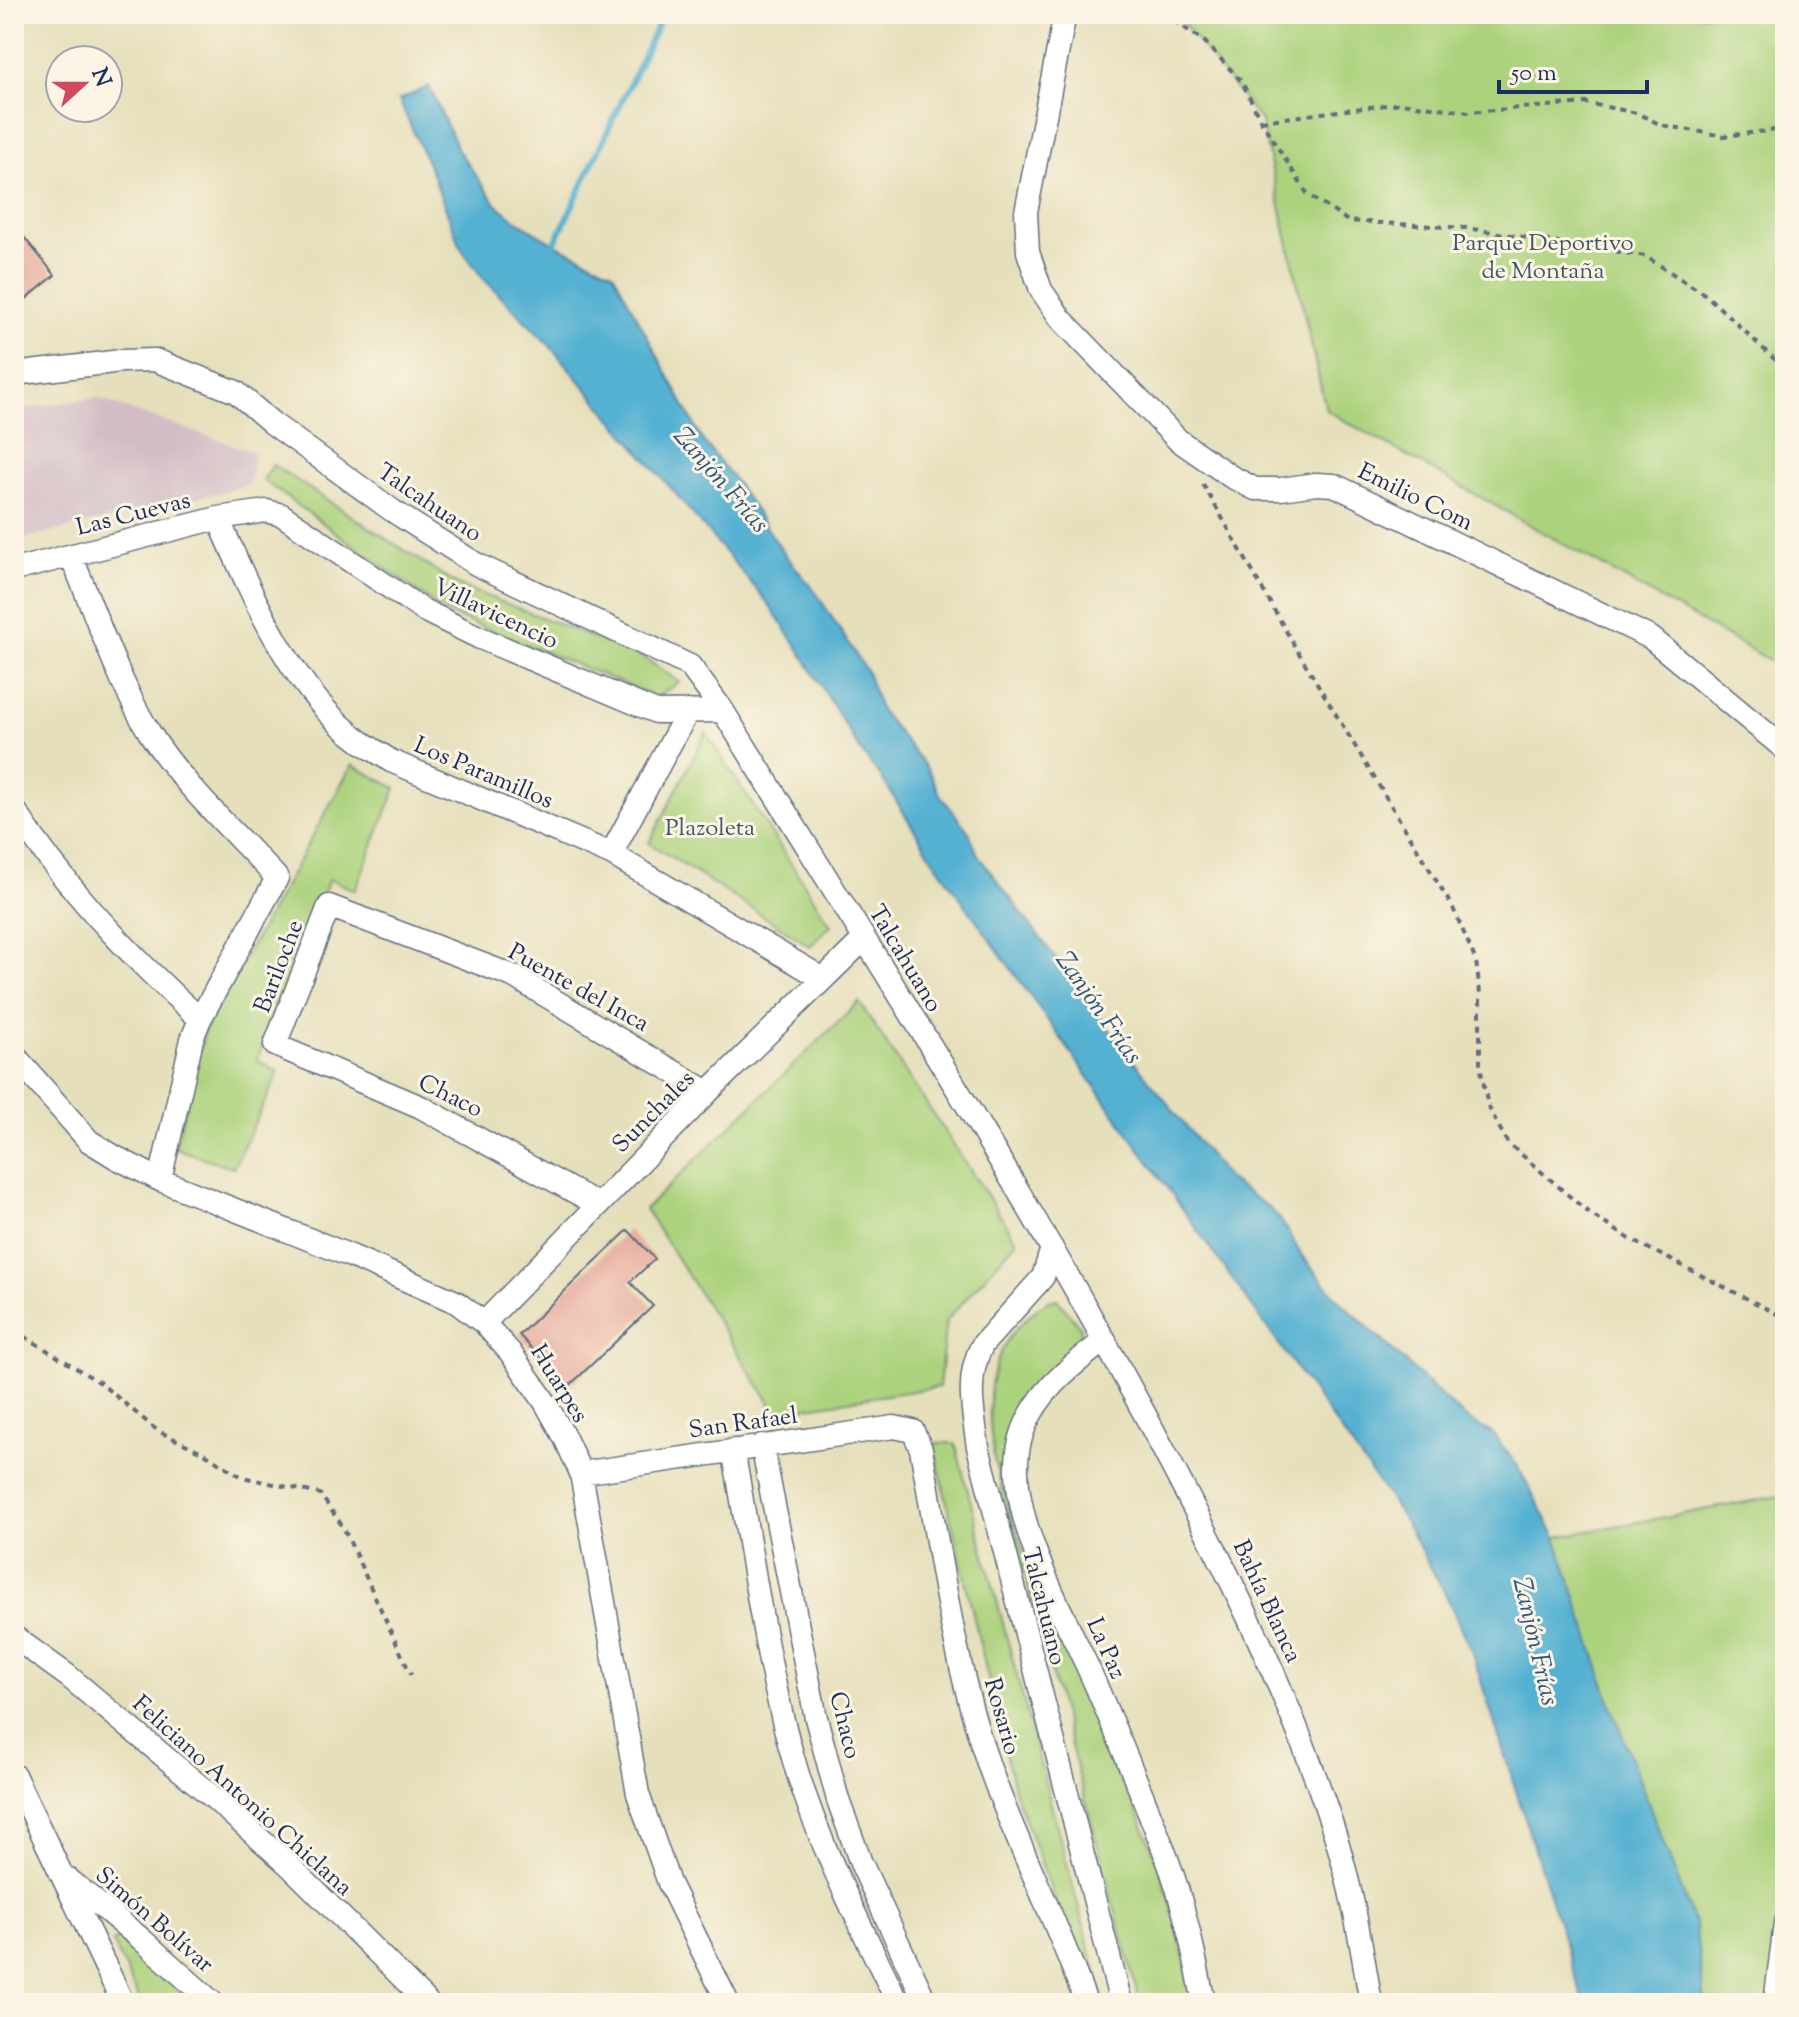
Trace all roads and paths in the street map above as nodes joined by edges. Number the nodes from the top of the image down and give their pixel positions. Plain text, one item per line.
1 (1065, 14) edge
2 (1164, 14) edge
3 (1261, 121) junction
4 (1785, 129) edge
5 (1785, 369) edge
6 (14, 374) edge
7 (1201, 481) dead end
8 (266, 511) joint
9 (218, 518) junction
10 (71, 556) junction
11 (14, 570) edge
12 (688, 711) junction
13 (723, 711) junction
14 (1785, 749) edge
15 (14, 809) edge
16 (611, 854) junction
17 (329, 906) joint
18 (864, 939) junction
19 (822, 978) junction
20 (200, 1019) junction
21 (275, 1045) joint
22 (14, 1055) edge
23 (708, 1092) junction
24 (160, 1180) junction
25 (597, 1204) junction
26 (1052, 1248) junction
27 (1785, 1318) edge
28 (484, 1323) junction
29 (14, 1330) edge
30 (1105, 1340) junction
31 (913, 1431) joint
32 (762, 1445) junction
33 (733, 1450) junction
34 (581, 1473) junction
35 (14, 1637) edge
36 (411, 1675) dead end
37 (14, 1775) edge
38 (63, 1875) junction
39 (1785, 1924) edge
40 (123, 2003) edge
41 (213, 2003) edge
42 (428, 2003) edge
43 (728, 2003) edge
44 (898, 2003) edge
45 (926, 2003) edge
46 (1086, 2003) edge
47 (1121, 2003) edge
48 (1204, 2003) edge
49 (1371, 2003) edge
50 (1775, 2003) edge

1 - 14 street, Emilio Com
2 - 3 path
3 - 4 path
3 - 5 path
6 - 13 street, Talcahuano
7 - 27 path
8 - 9 street, Las Cuevas
8 - 12 street, Villavicencio
9 - 10 street, Las Cuevas
9 - 16 street, Los Paramillos
10 - 11 street, Las Cuevas
10 - 20 street
12 - 13 street, Villavicencio
12 - 16 street
13 - 18 street, Talcahuano
15 - 20 street
16 - 19 street, Los Paramillos
17 - 21 street, Bariloche
17 - 23 street, Puente del Inca
18 - 19 street, Sunchales
18 - 26 street, Talcahuano
19 - 23 street, Sunchales
20 - 24 street
21 - 25 street, Chaco
22 - 24 street, Huarpes
23 - 25 street, Sunchales
24 - 28 street, Huarpes
25 - 28 street, Sunchales
26 - 30 street, Bahía Blanca
26 - 47 street, Talcahuano
28 - 34 street, Huarpes
29 - 36 path
30 - 48 street, La Paz
30 - 49 street, Bahía Blanca
31 - 32 street, San Rafael
31 - 46 street, Rosario
32 - 33 street, San Rafael
32 - 45 street, Chaco
33 - 34 street, San Rafael
33 - 44 street
34 - 43 street, Huarpes
35 - 42 street, Feliciano Antonio Chiclana
37 - 38 street
38 - 40 street
38 - 41 street, Simón Bolívar
39 - 50 street

